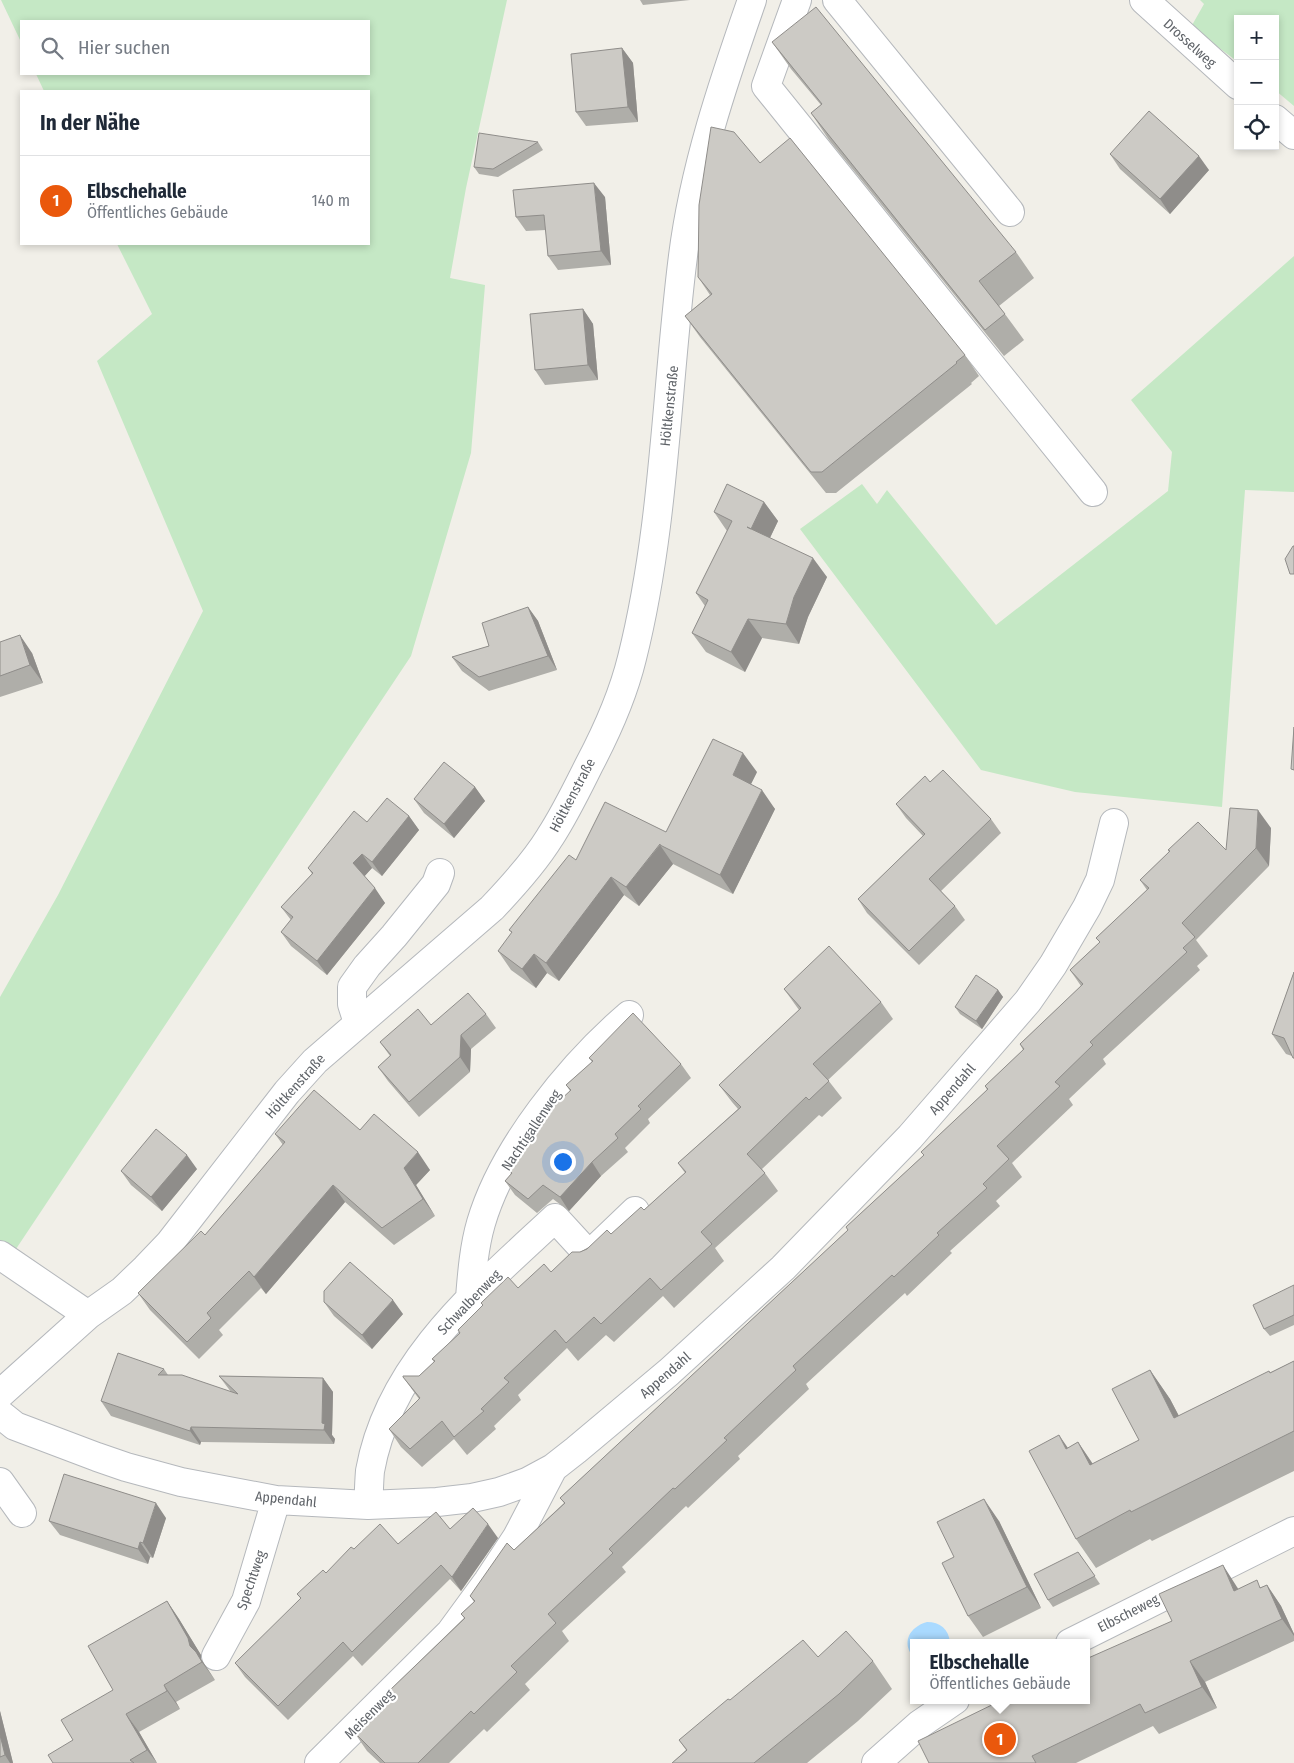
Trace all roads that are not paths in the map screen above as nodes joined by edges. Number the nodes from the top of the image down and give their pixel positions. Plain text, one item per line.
1 (752, 0) edge
2 (797, 0) edge
3 (837, 0) edge
4 (1144, 0) edge
5 (1234, 81) edge
6 (1279, 122) edge
7 (1294, 135) edge
8 (1010, 212) dead end
9 (1093, 492) dead end
10 (1114, 823) dead end
11 (440, 872) dead end
12 (629, 1015) edge
13 (358, 1023) junction
14 (635, 1212) edge
15 (0, 1255) edge
16 (470, 1298) junction
17 (88, 1315) junction
18 (0, 1394) edge
19 (0, 1414) edge
20 (553, 1468) junction
21 (0, 1482) edge
22 (276, 1500) junction
23 (368, 1505) junction
24 (22, 1512) dead end
25 (1294, 1530) edge
26 (1078, 1639) edge
27 (216, 1656) dead end
28 (949, 1704) edge
29 (319, 1763) edge
30 (876, 1763) edge

1 - 13 street, Höltkenstraße
2 - 9 street
3 - 8 street
4 - 5 street, Drosselweg
6 - 7 street
10 - 20 street, Appendahl
11 - 13 street
12 - 16 street, Nachtigallenweg
13 - 17 street, Höltkenstraße
14 - 16 street, Schwalbenweg
15 - 17 street
16 - 23 street, Schwalbenweg
17 - 18 street
19 - 22 street, Appendahl
20 - 23 street, Appendahl
20 - 29 street, Meisenweg
21 - 24 street
22 - 23 street, Appendahl
22 - 27 street, Spechtweg
25 - 26 street, Elbscheweg
28 - 30 street

